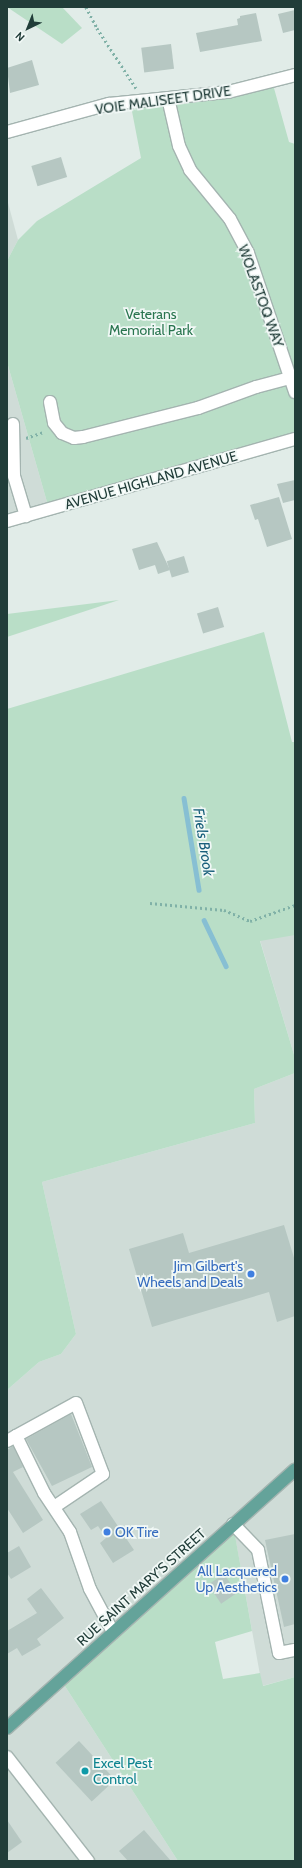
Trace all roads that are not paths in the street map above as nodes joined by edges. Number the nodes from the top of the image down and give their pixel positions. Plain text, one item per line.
1 (295, 75) edge
2 (168, 98) junction
3 (7, 132) edge
4 (290, 378) junction
5 (295, 392) edge
6 (50, 402) dead end
7 (13, 424) dead end
8 (295, 439) edge
9 (26, 516) junction
10 (7, 521) edge
11 (12, 1438) edge
12 (295, 1470) edge
13 (54, 1507) junction
14 (233, 1524) junction
15 (113, 1632) junction
16 (295, 1650) edge
17 (7, 1728) edge
18 (7, 1757) edge
19 (88, 1861) edge

1 - 2 street, VOIE MALISEET DRIVE
2 - 3 street, VOIE MALISEET DRIVE
2 - 4 street, WOLASTOQ WAY
4 - 5 street, WOLASTOQ WAY
4 - 6 street
7 - 9 street
8 - 9 street, AVENUE HIGHLAND AVENUE
9 - 10 street, AVENUE HIGHLAND AVENUE
11 - 13 street
11 - 13 street
12 - 14 main road, RUE SAINT MARY'S STREET
13 - 15 street
14 - 15 main road, RUE SAINT MARY'S STREET
14 - 16 street
15 - 17 main road, RUE SAINT MARY'S STREET
18 - 19 street

